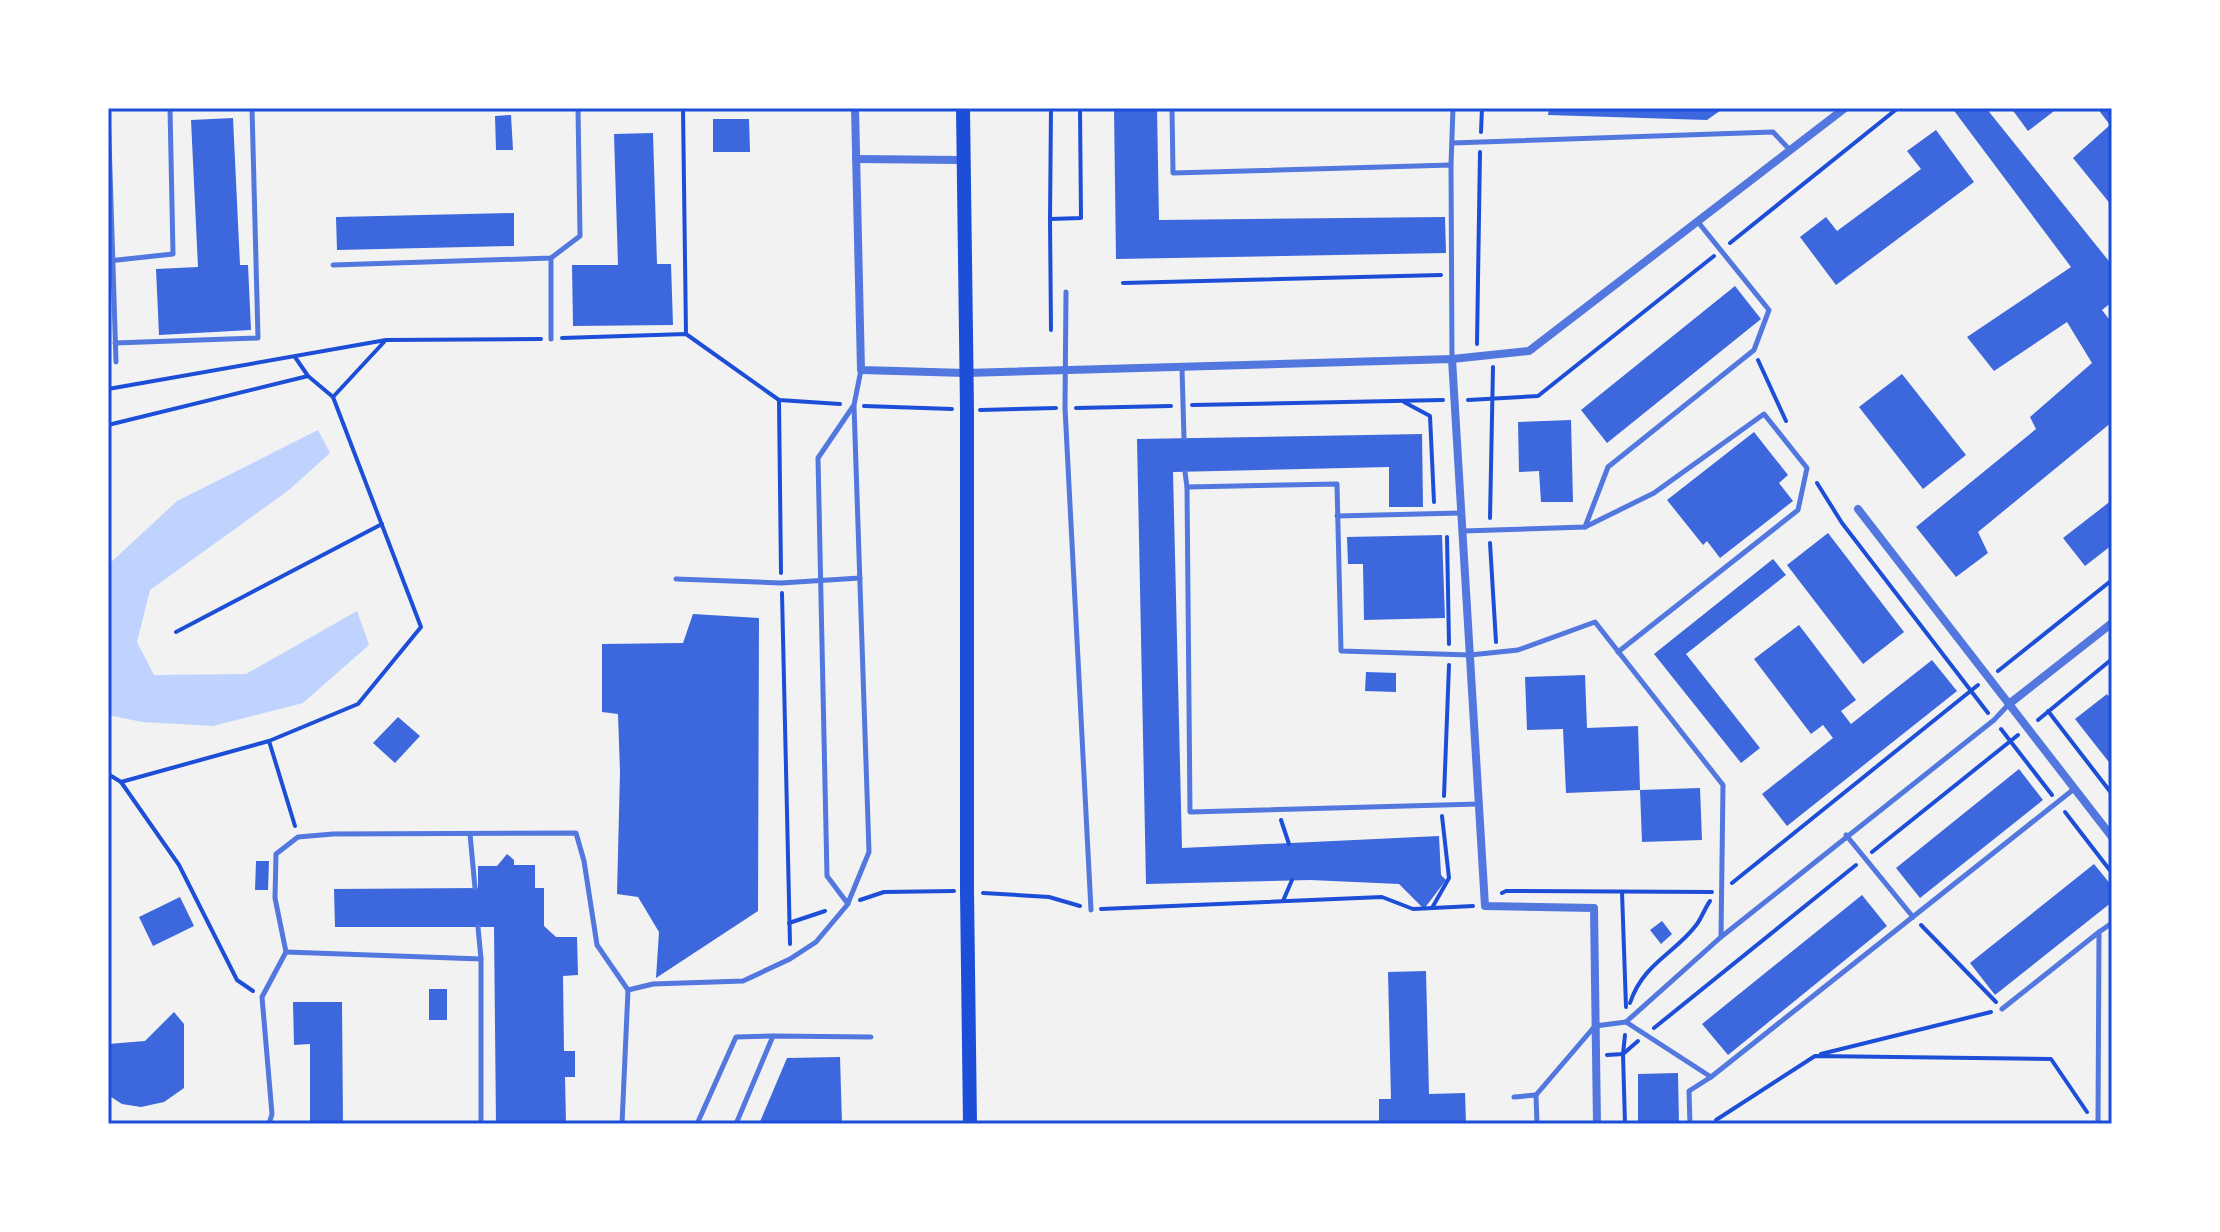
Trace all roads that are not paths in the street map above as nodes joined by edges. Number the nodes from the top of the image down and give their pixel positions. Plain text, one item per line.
1 (170, 108) edge
2 (252, 108) edge
3 (578, 108) edge
4 (855, 108) edge
5 (963, 108) edge
6 (1172, 108) edge
7 (1453, 108) edge
8 (1845, 108) edge
9 (110, 110) edge
10 (1452, 143) junction
11 (1790, 150) junction
12 (856, 159) junction
13 (962, 160) junction
14 (1451, 165) junction
15 (1698, 222) junction
16 (551, 258) junction
17 (110, 261) edge
18 (333, 265) dead end
19 (1066, 292) dead end
20 (551, 339) road end
21 (115, 343) junction
22 (1452, 359) junction
23 (116, 362) dead end
24 (1182, 368) junction
25 (861, 370) junction
26 (1064, 370) junction
27 (966, 373) junction
28 (854, 405) junction
29 (1184, 438) dead end
30 (1185, 472) dead end
31 (1187, 487) junction
32 (1858, 509) dead end
33 (1461, 513) junction
34 (1337, 516) junction
35 (1585, 527) junction
36 (1463, 531) junction
37 (860, 578) junction
38 (676, 579) dead end
39 (821, 582) junction
40 (2112, 623) edge
41 (1618, 652) junction
42 (1470, 655) junction
43 (2009, 704) junction
44 (2075, 789) junction
45 (1479, 804) junction
46 (470, 834) junction
47 (1846, 835) junction
48 (2112, 837) edge
49 (475, 888) dead end
50 (848, 904) junction
51 (1091, 910) road end
52 (1913, 917) junction
53 (2112, 923) edge
54 (478, 927) dead end
55 (2099, 932) junction
56 (1721, 937) junction
57 (286, 952) junction
58 (481, 959) junction
59 (628, 990) junction
60 (2002, 1009) road end
61 (1626, 1022) junction
62 (1595, 1026) junction
63 (773, 1036) junction
64 (871, 1037) dead end
65 (1711, 1077) junction
66 (1536, 1095) junction
67 (1514, 1097) dead end
68 (269, 1124) edge
69 (481, 1124) edge
70 (622, 1124) edge
71 (697, 1124) edge
72 (736, 1124) edge
73 (970, 1124) edge
74 (1537, 1124) edge
75 (1597, 1124) edge
76 (1690, 1124) edge
77 (2096, 1124) edge

1 - 17 lane
2 - 21 lane
3 - 16 lane
4 - 12 street
5 - 13 main road
6 - 14 lane
7 - 10 lane
8 - 11 street
9 - 17 lane
10 - 11 lane
10 - 14 lane
11 - 15 street
12 - 13 street
12 - 25 street
13 - 27 main road
14 - 22 lane
15 - 22 street
15 - 35 lane
16 - 18 lane
16 - 20 lane
17 - 21 lane
19 - 26 lane
21 - 23 lane
22 - 24 street
22 - 33 street
24 - 26 street
24 - 29 lane
25 - 27 street
25 - 28 lane
26 - 27 street
26 - 51 lane
27 - 73 main road
28 - 37 lane
28 - 39 lane
30 - 31 lane
31 - 34 lane
31 - 45 lane
32 - 43 street
33 - 34 lane
33 - 36 street
34 - 42 lane
35 - 36 lane
35 - 41 lane
36 - 42 street
37 - 39 lane
37 - 50 lane
38 - 39 lane
39 - 50 lane
40 - 43 street
41 - 42 lane
41 - 56 lane
42 - 45 street
43 - 44 street
43 - 47 lane
44 - 48 street
44 - 52 lane
45 - 62 street
46 - 49 lane
46 - 57 lane
46 - 59 lane
47 - 52 lane
47 - 56 lane
50 - 59 lane
52 - 65 lane
53 - 55 lane
54 - 58 lane
55 - 60 lane
55 - 77 lane
56 - 61 lane
57 - 58 lane
57 - 68 lane
58 - 69 lane
59 - 70 lane
61 - 62 lane
61 - 65 lane
62 - 66 lane
62 - 75 street
63 - 64 lane
63 - 71 lane
63 - 72 lane
65 - 76 lane
66 - 67 lane
66 - 74 lane

